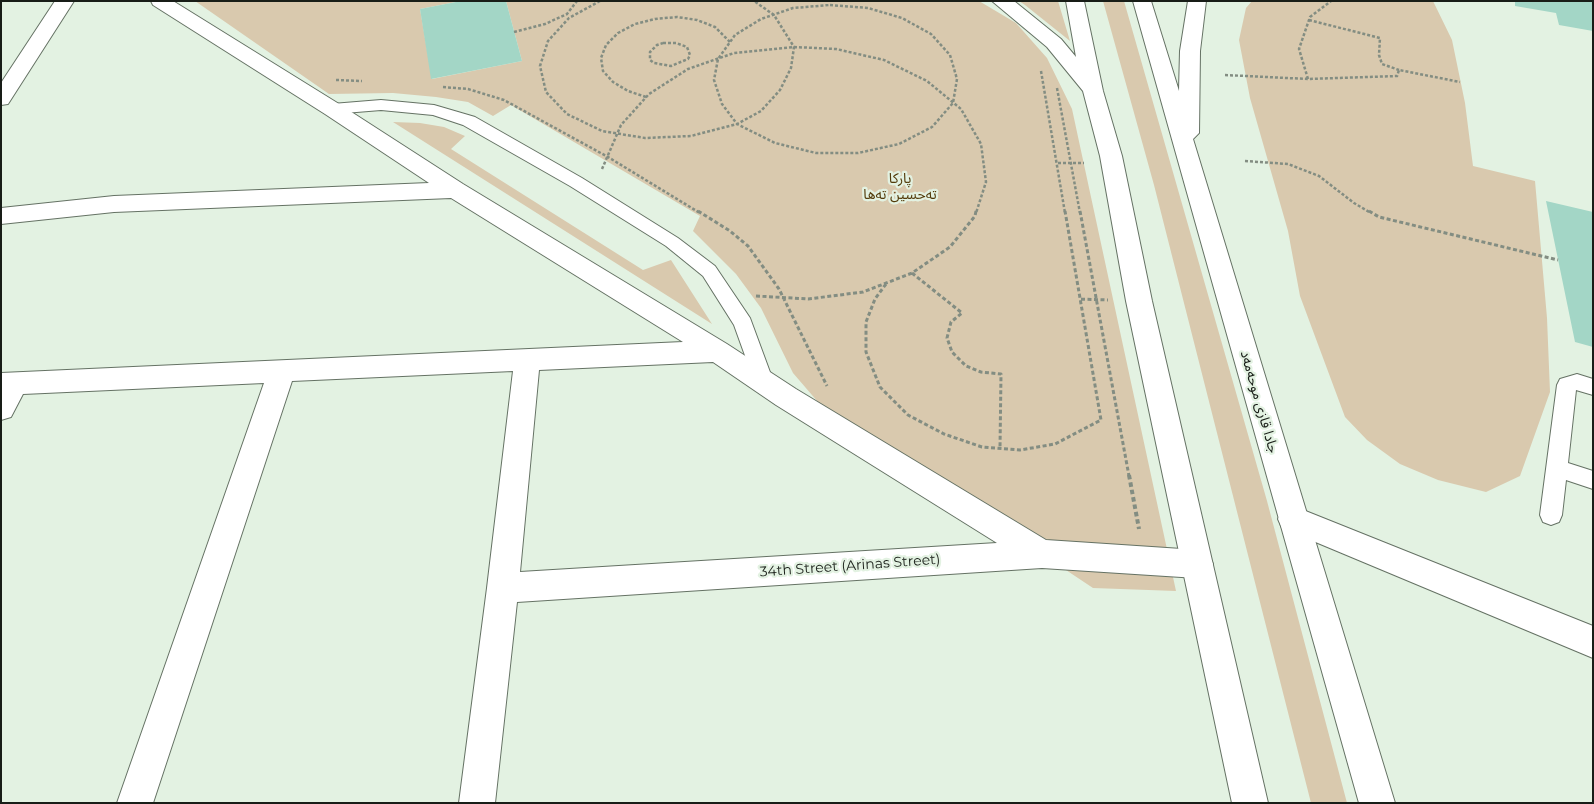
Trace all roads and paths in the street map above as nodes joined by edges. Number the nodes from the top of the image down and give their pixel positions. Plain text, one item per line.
1 (65, 1) edge
2 (160, 1) edge
3 (577, 1) edge
4 (600, 1) edge
5 (754, 1) edge
6 (1001, 1) edge
7 (1075, 1) edge
8 (1142, 1) edge
9 (1197, 1) edge
10 (1331, 1) edge
11 (567, 14) junction
12 (774, 15) junction
13 (569, 18) junction
14 (1309, 20) junction
15 (514, 32) dead end
16 (730, 42) junction
17 (794, 47) junction
18 (718, 59) junction
19 (684, 62) junction
20 (1040, 67) dead end
21 (688, 69) junction
22 (1399, 70) junction
23 (1225, 74) dead end
24 (1055, 80) dead end
25 (1308, 80) junction
26 (1460, 82) dead end
27 (1093, 91) junction
28 (646, 97) junction
29 (1, 99) edge
30 (953, 102) junction
31 (332, 108) junction
32 (737, 124) junction
33 (618, 134) junction
34 (608, 157) junction
35 (1187, 160) junction
36 (1245, 160) dead end
37 (455, 190) junction
38 (592, 192) junction
39 (1, 216) edge
40 (1558, 260) dead end
41 (912, 274) junction
42 (886, 283) junction
43 (724, 294) junction
44 (783, 298) junction
45 (718, 351) junction
46 (527, 361) junction
47 (282, 370) junction
48 (764, 383) junction
49 (8, 384) edge
50 (1593, 387) edge
51 (828, 388) dead end
52 (1, 409) edge
53 (1000, 448) junction
54 (1556, 468) junction
55 (1593, 480) edge
56 (1551, 515) dead end
57 (1293, 519) junction
58 (1139, 529) dead end
59 (1042, 554) junction
60 (1198, 564) junction
61 (503, 588) junction
62 (1593, 642) edge
63 (135, 803) edge
64 (477, 803) edge
65 (1250, 803) edge
66 (1377, 803) edge

1 - 29 street
2 - 31 street
3 - 11 path
4 - 13 path
5 - 12 path
6 - 27 street
7 - 27 street
8 - 35 street, جادا قازی موحەمەد
9 - 35 street
10 - 14 path
11 - 13 path
11 - 15 path
12 - 16 path
12 - 17 path
12 - 30 path
13 - 33 path
14 - 22 path
14 - 25 path
16 - 18 path
16 - 28 path
17 - 18 path
17 - 30 path
17 - 32 path
18 - 21 path
18 - 32 path
19 - 19 path
19 - 21 path
20 - 53 path
21 - 28 path
22 - 25 path
22 - 26 path
23 - 25 path
24 - 58 path
27 - 60 street
28 - 33 path
30 - 32 path
30 - 41 path
31 - 37 street
31 - 38 lane
32 - 33 path
33 - 34 path
34 - 38 path
34 - 44 path
35 - 57 street, جادا قازی موحەمەد
36 - 40 path
37 - 39 street
37 - 45 street
38 - 43 lane
41 - 42 path
41 - 53 path
42 - 44 path
42 - 53 path
43 - 44 path
43 - 48 lane
44 - 51 path
45 - 46 street
45 - 48 street
46 - 47 street
46 - 61 street
47 - 49 street
47 - 63 street
48 - 59 street
49 - 52 street
50 - 54 lane
54 - 55 lane
54 - 56 lane
57 - 62 street
57 - 66 street, جادا قازی موحەمەد
59 - 60 street, 34th Street (Arinas Street)
59 - 61 street, 34th Street (Arinas Street)
60 - 65 street
61 - 64 street

